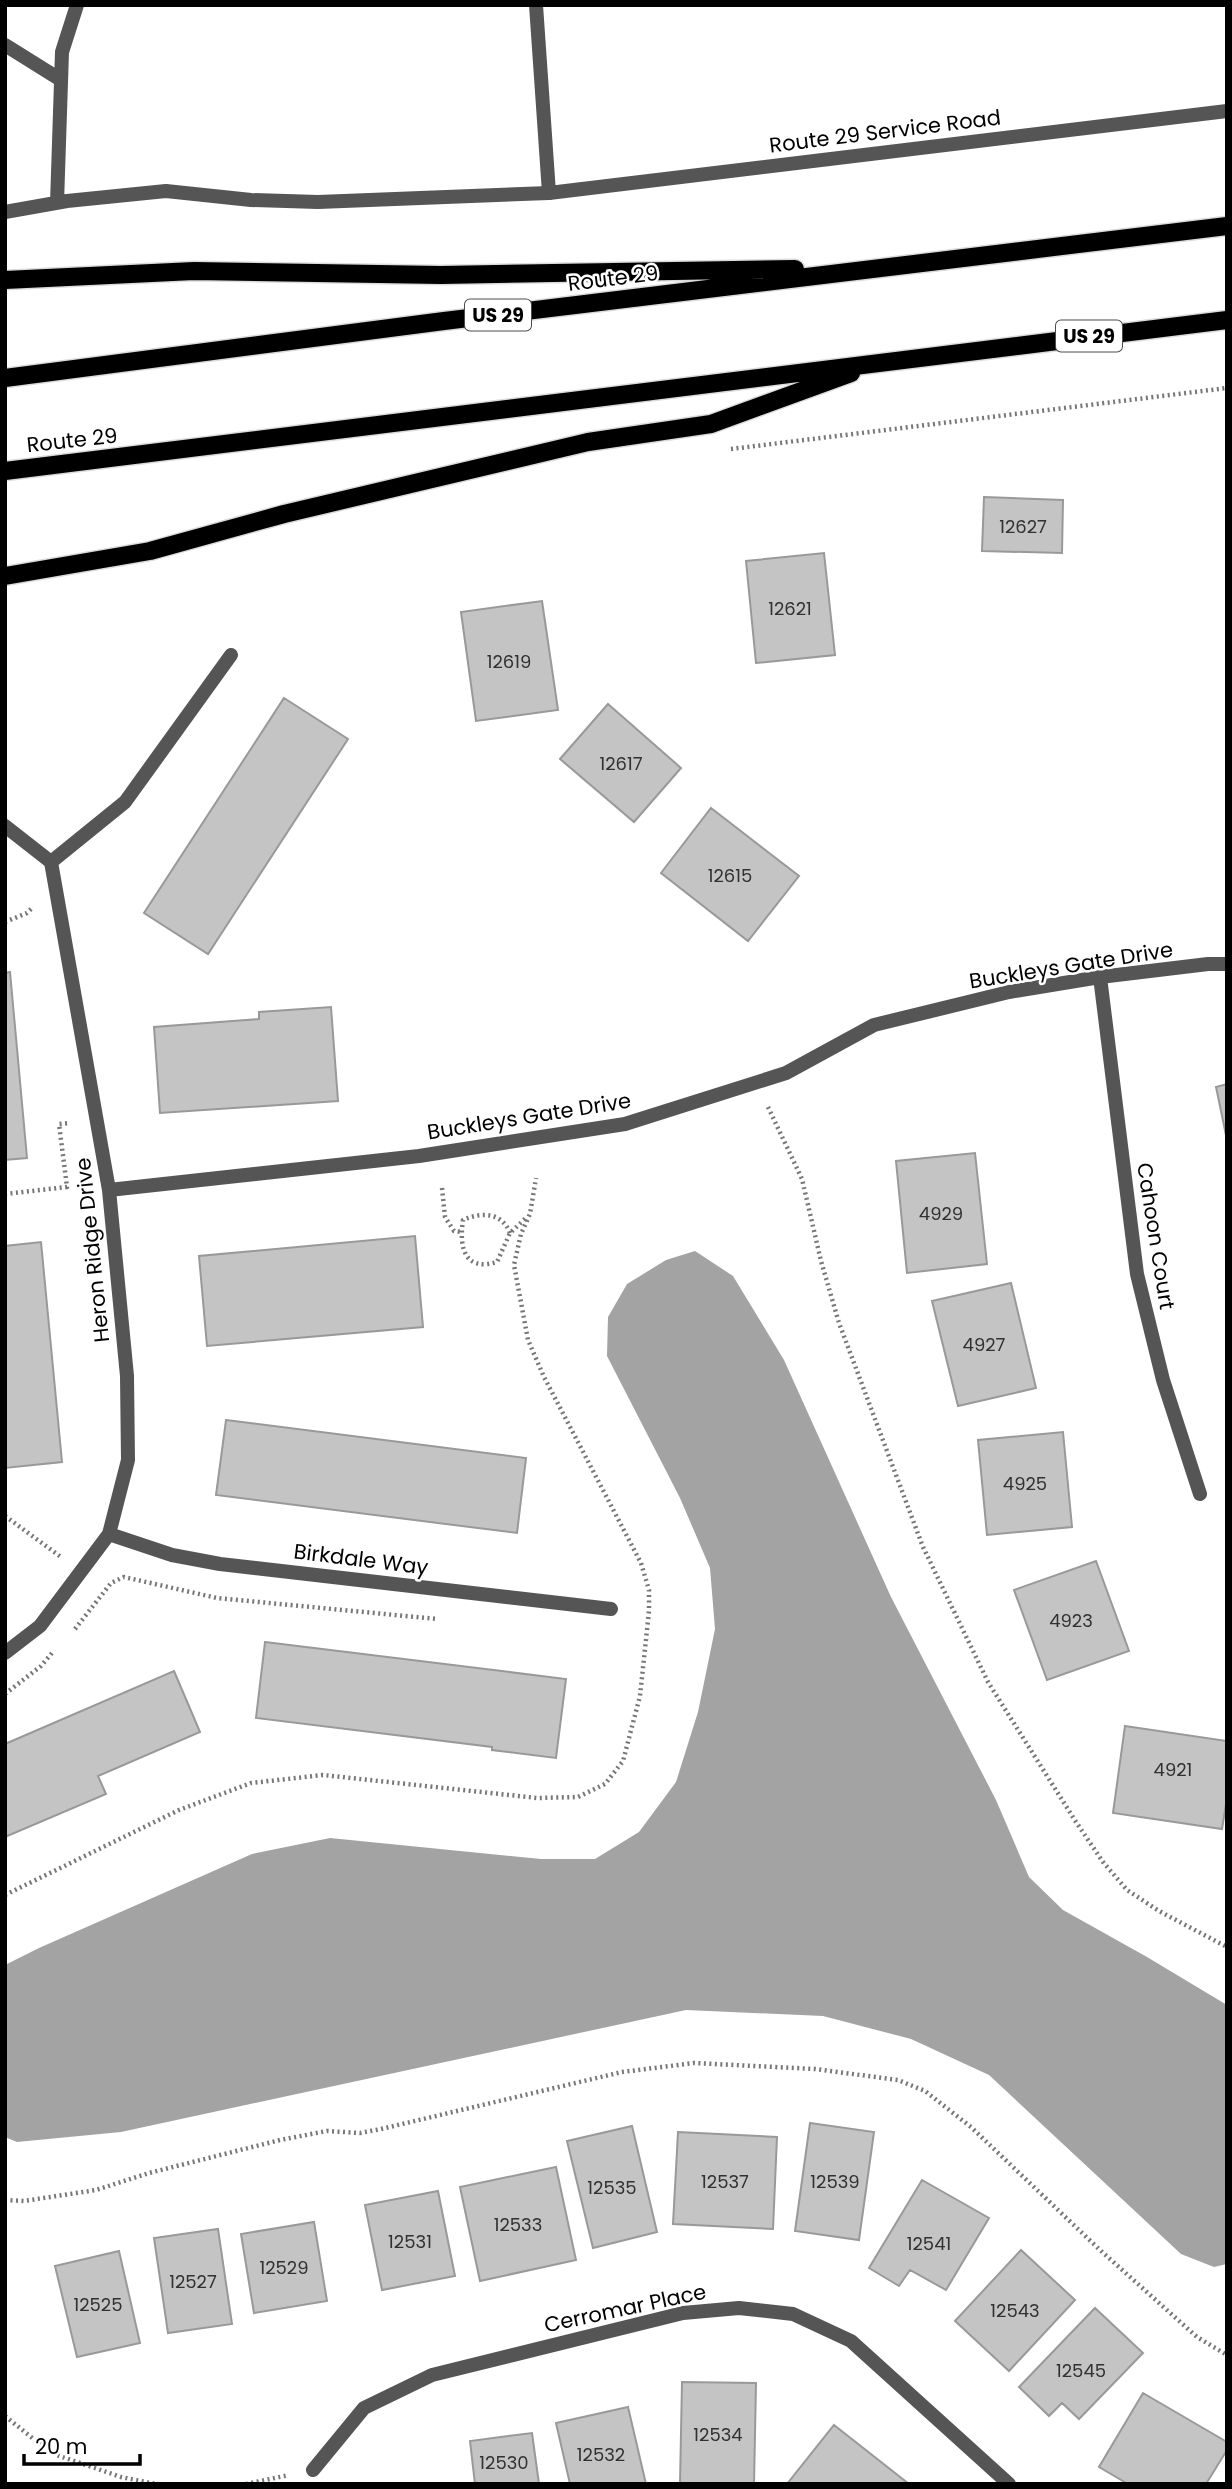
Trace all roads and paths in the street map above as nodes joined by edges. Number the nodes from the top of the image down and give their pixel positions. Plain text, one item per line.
1 (77, 5) edge
2 (536, 5) edge
3 (5, 45) edge
4 (61, 80) junction
5 (1227, 111) edge
6 (549, 193) junction
7 (57, 203) junction
8 (5, 212) edge
9 (1227, 226) edge
10 (892, 268) junction
11 (5, 280) edge
12 (1227, 320) edge
13 (882, 362) junction
14 (5, 378) edge
15 (1227, 388) edge
16 (728, 450) dead end
17 (5, 471) edge
18 (5, 576) edge
19 (232, 654) dead end
20 (5, 826) edge
21 (51, 862) junction
22 (1227, 964) edge
23 (1100, 977) junction
24 (768, 1107) dead end
25 (97, 1121) junction
26 (536, 1178) dead end
27 (442, 1188) dead end
28 (109, 1190) junction
29 (5, 1194) edge
30 (530, 1214) junction
31 (461, 1232) junction
32 (510, 1233) junction
33 (1200, 1494) dead end
34 (5, 1516) edge
35 (109, 1534) junction
36 (80, 1573) junction
37 (611, 1609) dead end
38 (441, 1619) dead end
39 (68, 1636) dead end
40 (59, 1646) dead end
41 (5, 1653) edge
42 (5, 1694) edge
43 (5, 1895) edge
44 (1227, 1947) edge
45 (5, 2200) edge
46 (1227, 2355) edge
47 (5, 2416) edge
48 (313, 2470) joint
49 (156, 2484) edge
50 (246, 2484) edge
51 (1009, 2484) edge

1 - 4 street
2 - 6 street
3 - 4 street
4 - 7 street
5 - 6 street, Route 29 Service Road
6 - 7 street, Route 29 Service Road
7 - 8 street, Route 29 Service Road
9 - 10 main road, Route 29 / US 29
10 - 11 main road
10 - 14 main road, Route 29 / US 29
12 - 13 main road, Route 29 / US 29
13 - 17 main road, Route 29 / US 29
13 - 18 main road
15 - 16 path
19 - 21 street
20 - 21 street
21 - 25 street, Heron Ridge Drive
22 - 23 street, Buckleys Gate Drive
23 - 28 street, Buckleys Gate Drive
23 - 33 street, Cahoon Court
24 - 44 path
25 - 28 street, Heron Ridge Drive
25 - 29 path
26 - 30 path
27 - 31 path
28 - 35 street, Heron Ridge Drive
30 - 32 path
30 - 43 path
31 - 32 path
31 - 32 path
34 - 36 path
35 - 36 street, Heron Ridge Drive
35 - 37 street, Birkdale Way
36 - 41 street, Heron Ridge Drive
38 - 39 path
40 - 42 path
45 - 46 path
47 - 49 path
48 - 50 path
48 - 51 street, Cerromar Place

